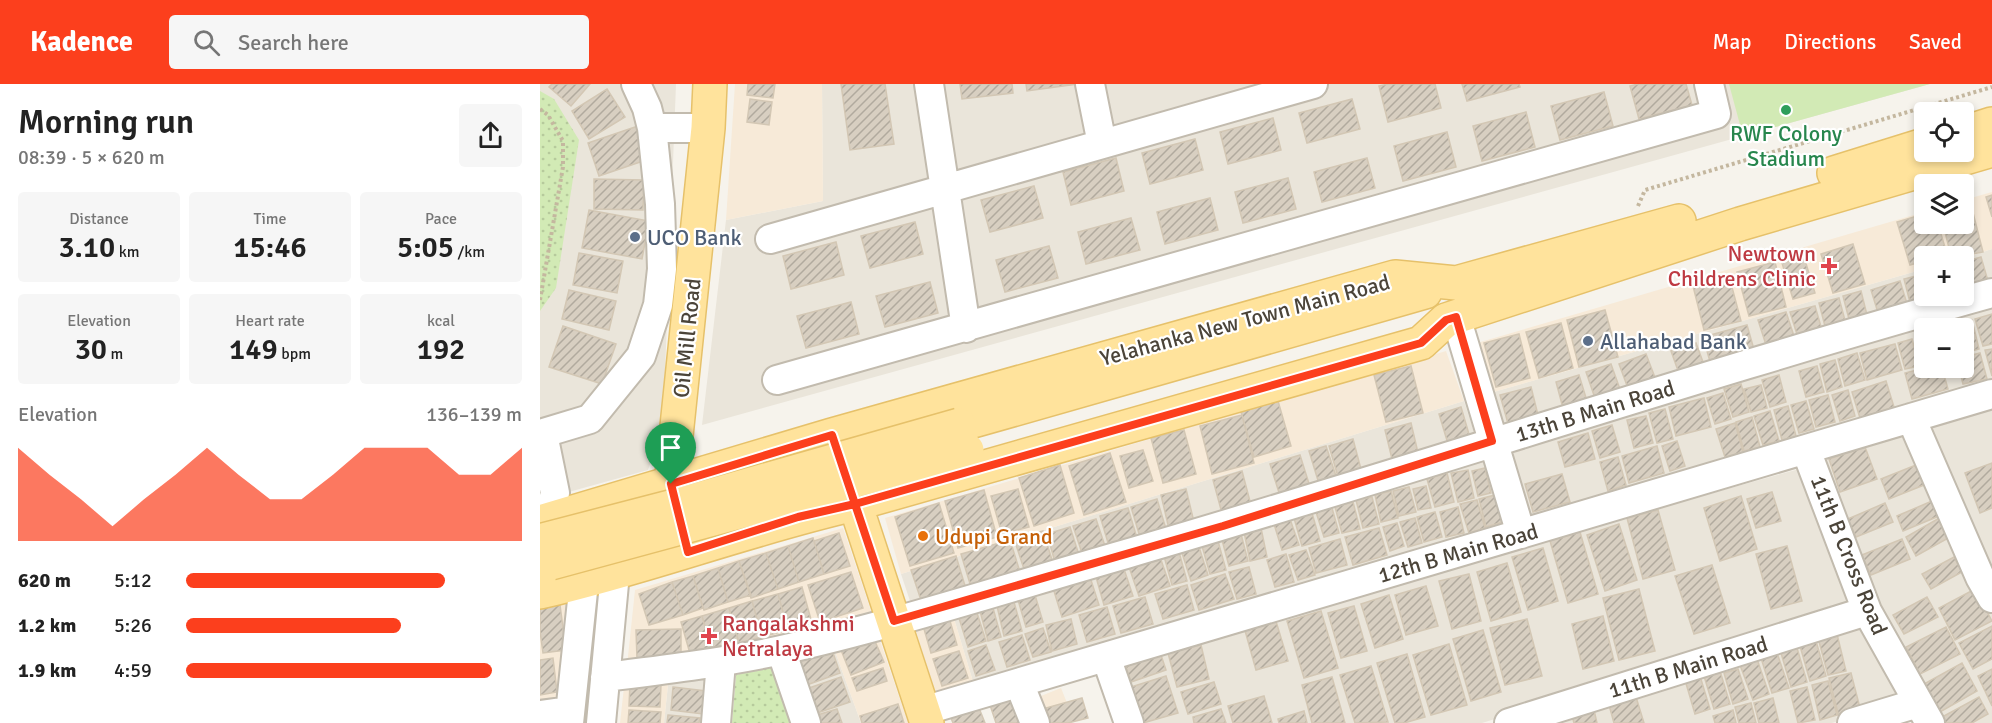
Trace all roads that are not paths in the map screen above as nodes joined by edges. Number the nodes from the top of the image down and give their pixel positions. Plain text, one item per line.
1 (636, 84) edge
2 (710, 84) edge
3 (929, 84) edge
4 (1090, 84) edge
5 (1314, 84) edge
6 (1709, 84) edge
7 (1247, 93) edge
8 (1992, 124) edge
9 (652, 128) junction
10 (708, 128) junction
11 (1974, 130) edge
12 (1102, 144) junction
13 (1914, 148) edge
14 (1992, 150) edge
15 (945, 189) junction
16 (770, 239) dead end
17 (1456, 283) junction
18 (1992, 293) edge
19 (1451, 318) junction
20 (966, 328) junction
21 (777, 380) dead end
22 (1992, 394) edge
23 (1911, 418) junction
24 (542, 434) edge
25 (832, 435) junction
26 (963, 438) junction
27 (1492, 441) junction
28 (1806, 450) junction
29 (671, 484) junction
30 (855, 504) junction
31 (1521, 534) junction
32 (543, 544) edge
33 (688, 552) junction
34 (615, 573) junction
35 (584, 582) junction
36 (1992, 598) edge
37 (1867, 611) junction
38 (894, 621) junction
39 (781, 650) junction
40 (1106, 657) junction
41 (721, 662) junction
42 (605, 677) junction
43 (1019, 683) junction
44 (1924, 713) edge
45 (540, 715) edge
46 (569, 717) edge
47 (925, 717) edge
48 (601, 723) edge
49 (716, 723) edge
50 (806, 723) edge
51 (1035, 723) edge
52 (1129, 723) edge
53 (1509, 723) edge
54 (1852, 723) edge

1 - 9 street
2 - 10 main road, Oil Mill Road
3 - 15 street
4 - 12 street
5 - 7 street
6 - 20 street
7 - 12 street
8 - 11 main road
9 - 10 street
9 - 24 street
10 - 29 main road, Oil Mill Road
12 - 15 street
13 - 17 main road, Yelahanka New Town Main Road
14 - 19 main road
15 - 16 street
15 - 20 street
17 - 25 main road, Yelahanka New Town Main Road
17 - 26 main road
18 - 27 street, 13th B Main Road
19 - 26 main road
19 - 27 street
19 - 30 main road
20 - 21 street
22 - 23 street, 12th B Main Road
23 - 28 street, 12th B Main Road
23 - 36 street
24 - 32 street
25 - 29 main road, Yelahanka New Town Main Road
25 - 30 main road
26 - 32 main road, bridge
27 - 31 street
27 - 38 street, 13th B Main Road
28 - 31 street, 12th B Main Road
28 - 37 street, 11th B Cross Road
29 - 32 main road, Yelahanka New Town Main Road
29 - 33 main road, Oil Mill Road
30 - 33 main road
30 - 38 main road
31 - 40 street, 12th B Main Road
32 - 35 main road
32 - 35 street
33 - 34 main road
34 - 35 main road
34 - 42 street
35 - 46 street
37 - 44 street, 11th B Cross Road
37 - 53 street, 11th B Main Road
38 - 39 street, 13th B Main Road
38 - 47 main road
39 - 41 street, 13th B Main Road
39 - 50 street
40 - 43 street, 12th B Main Road
40 - 52 street
41 - 42 street, 13th B Main Road
41 - 49 street
42 - 48 street
43 - 47 street, 12th B Main Road
43 - 51 street
44 - 54 street
45 - 46 street

